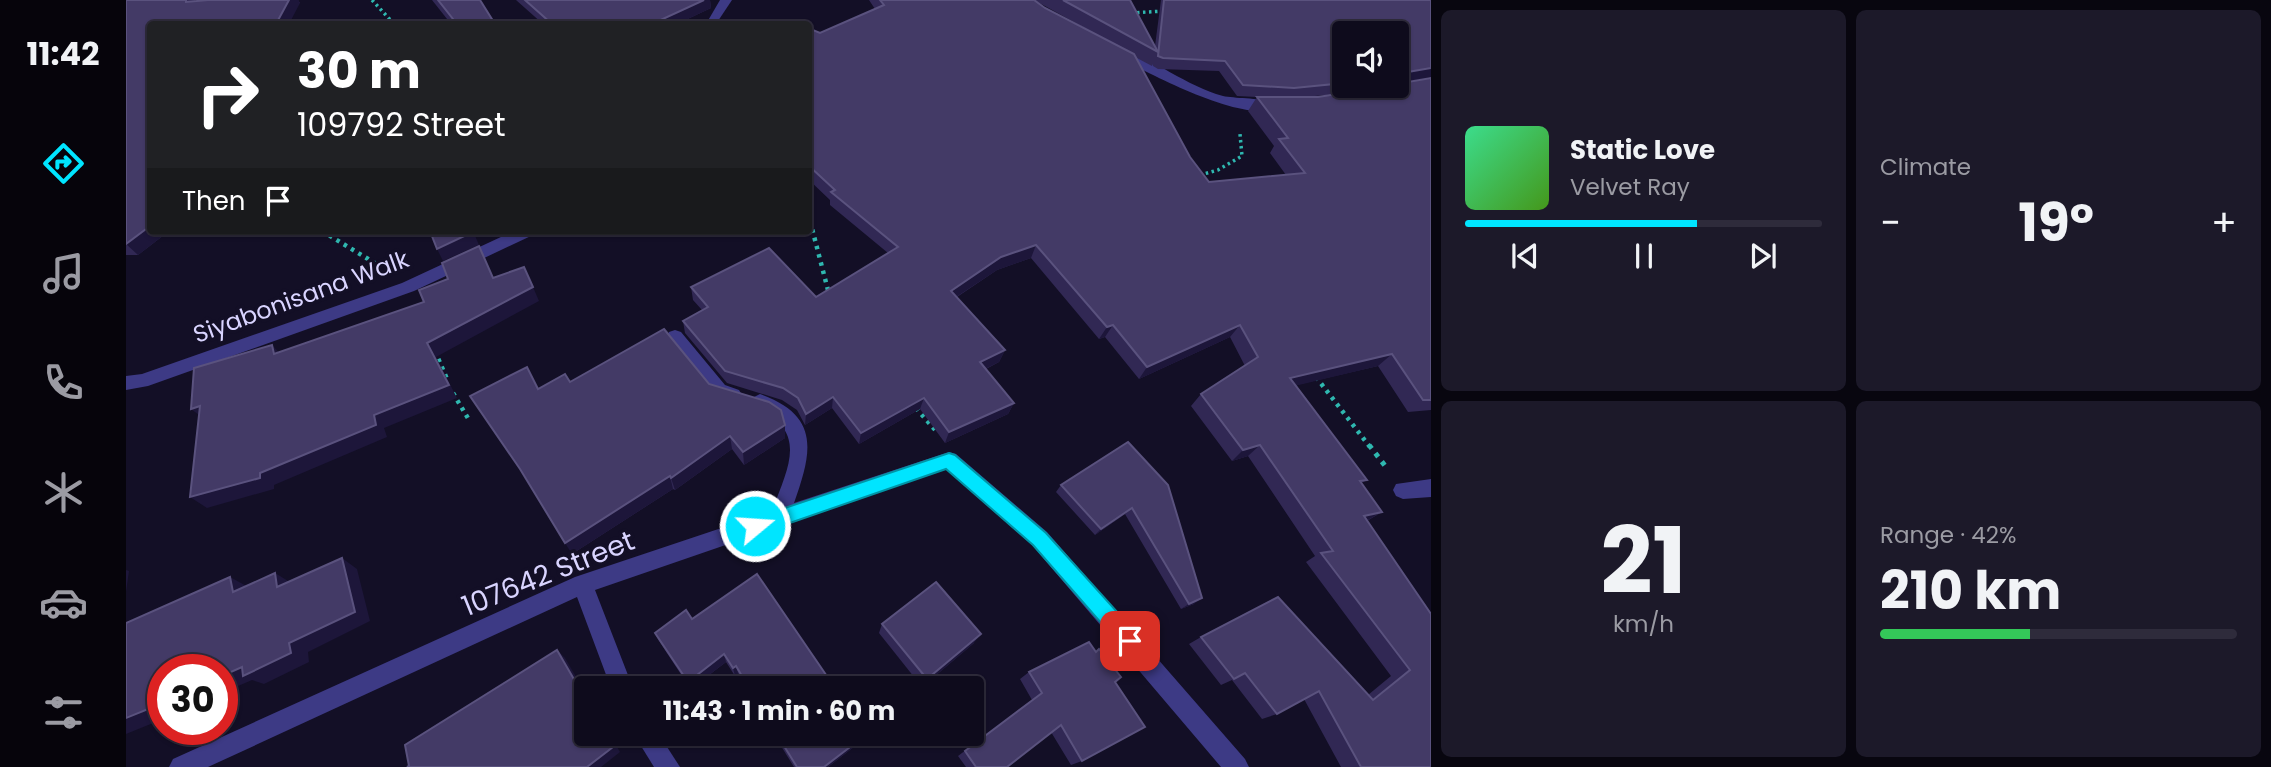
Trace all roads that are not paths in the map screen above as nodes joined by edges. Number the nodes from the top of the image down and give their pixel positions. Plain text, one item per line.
1 (726, 0) edge
2 (713, 21) edge
3 (1105, 46) edge
4 (1289, 104) edge
5 (519, 235) edge
6 (675, 337) edge
7 (126, 383) edge
8 (1431, 488) edge
9 (1403, 489) road end
10 (779, 518) junction
11 (582, 584) junction
12 (617, 676) edge
13 (653, 746) edge
14 (181, 767) edge
15 (668, 767) edge
16 (1237, 767) edge

1 - 2 street
3 - 4 street
5 - 7 street, Siyabonisana Walk
6 - 10 street
8 - 9 street
10 - 11 street, 107642 Street
10 - 16 street, 107642 Street
11 - 12 street
11 - 14 street, 107642 Street
13 - 15 street

